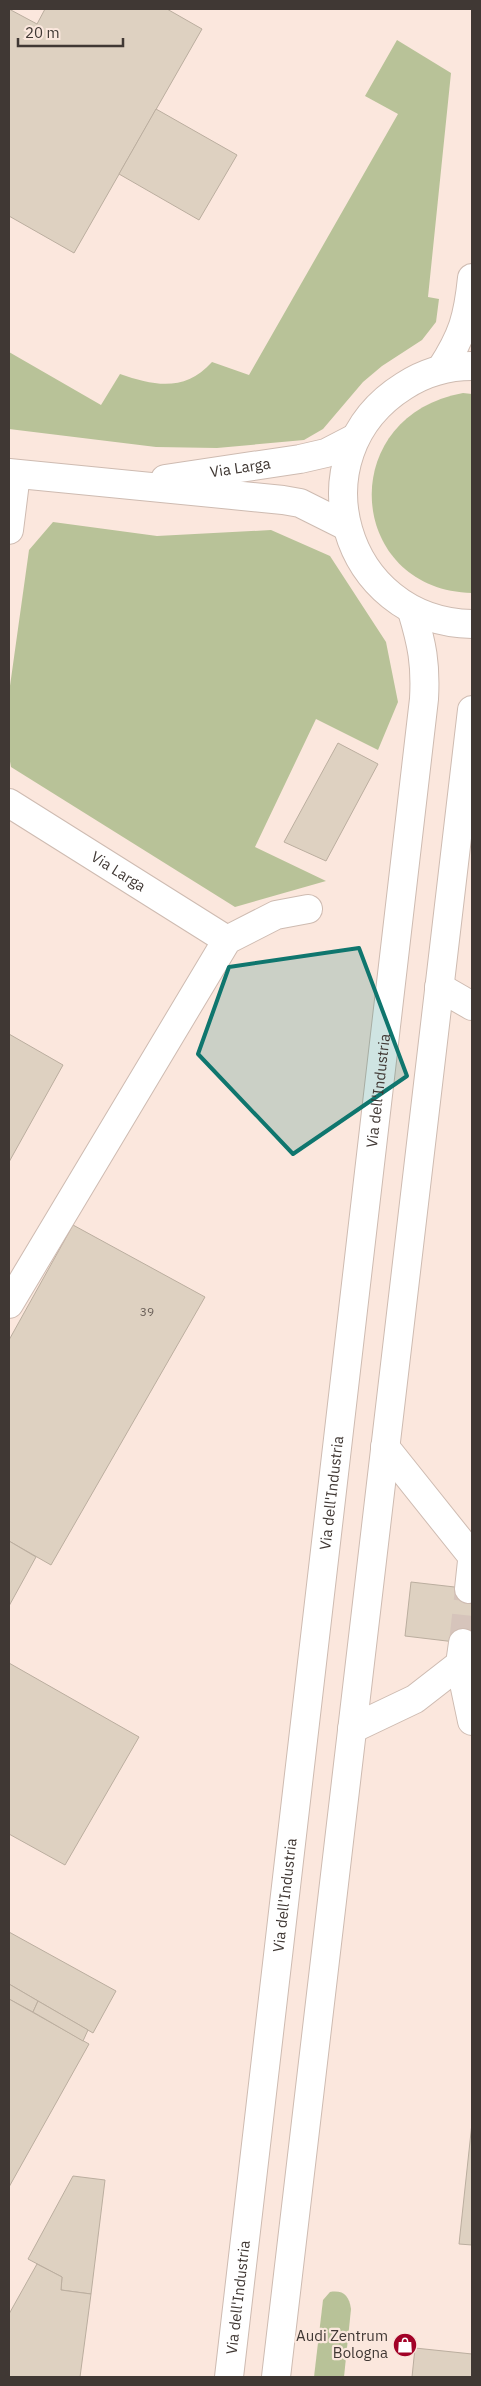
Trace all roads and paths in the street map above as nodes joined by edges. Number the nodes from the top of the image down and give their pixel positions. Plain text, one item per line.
1 (472, 278) edge
2 (472, 366) edge
3 (441, 369) junction
4 (356, 438) junction
5 (13, 473) edge
6 (123, 485) junction
7 (346, 526) junction
8 (9, 530) edge
9 (412, 610) junction
10 (472, 624) edge
11 (472, 710) edge
12 (9, 803) edge
13 (308, 909) dead end
14 (228, 940) junction
15 (439, 987) junction
16 (472, 1006) edge
17 (9, 1304) edge
18 (385, 1447) junction
19 (472, 1556) edge
20 (472, 1561) edge
21 (469, 1589) dead end
22 (472, 1721) edge
23 (352, 1729) junction
24 (229, 2377) edge
25 (276, 2377) edge

1 - 3 main road
2 - 3 main road
3 - 4 main road
4 - 6 main road, Via Larga
4 - 7 main road
5 - 6 main road, Via Larga
5 - 8 main road, Via Larga
6 - 7 main road, Via Larga
7 - 9 main road
9 - 10 main road
9 - 24 main road, Via dell'Industria
11 - 15 main road
12 - 14 main road, Via Larga
13 - 14 main road
14 - 17 main road
15 - 16 main road
15 - 18 main road
18 - 19 main road
18 - 23 main road
20 - 21 main road
22 - 23 main road
23 - 25 main road

